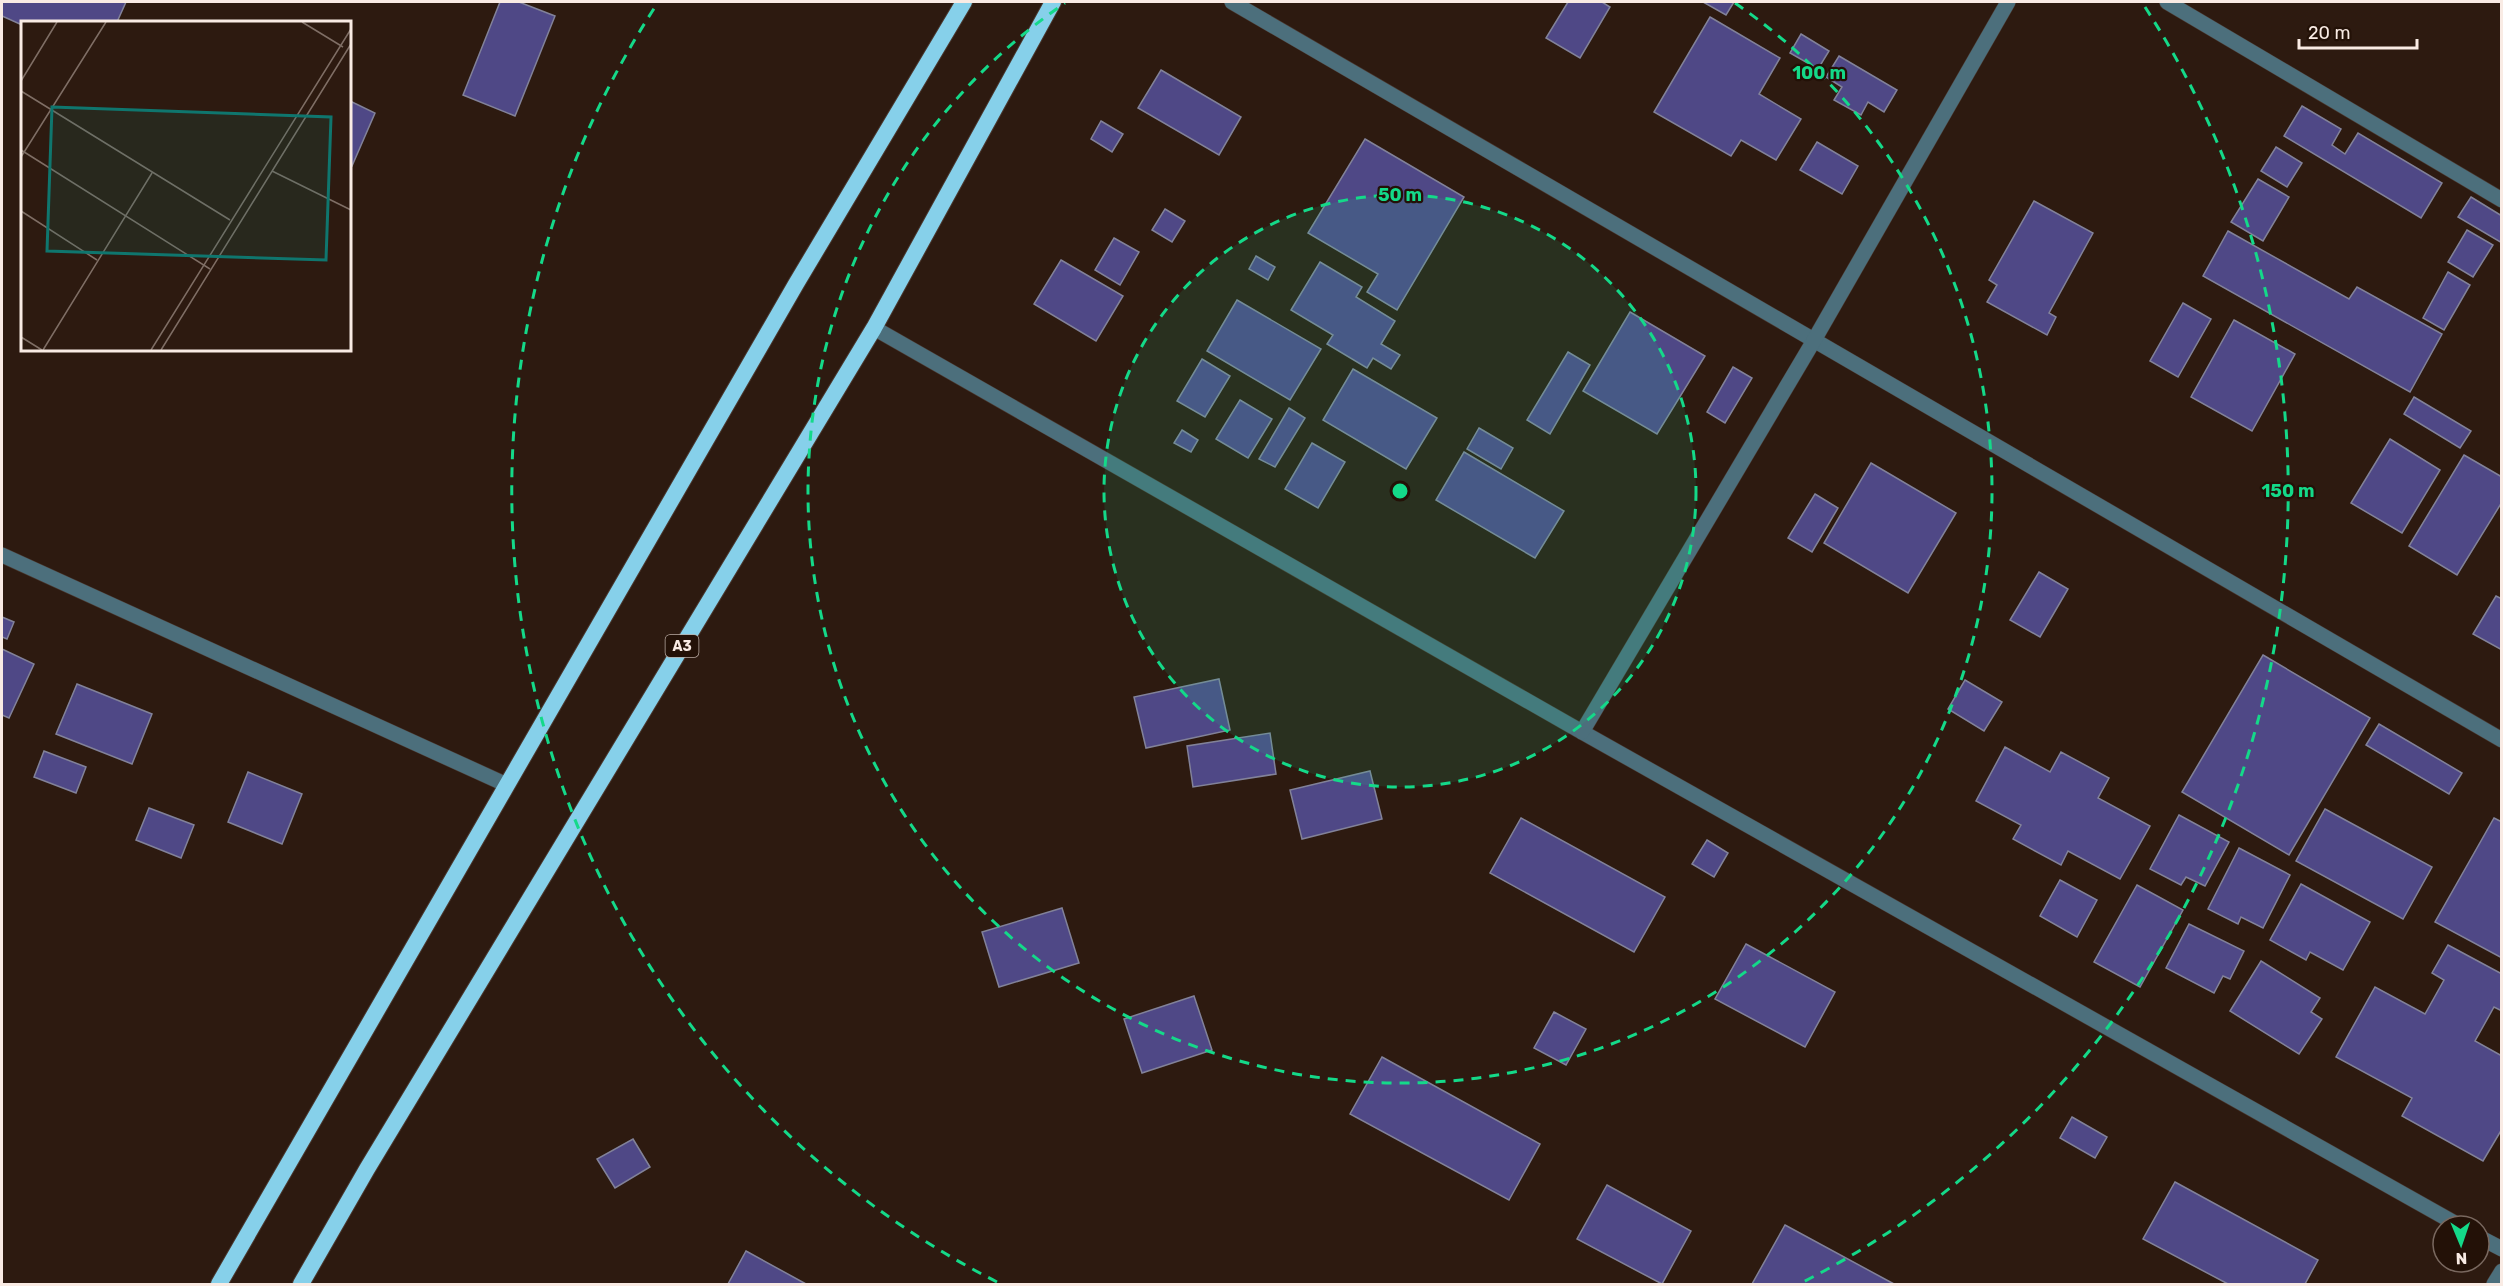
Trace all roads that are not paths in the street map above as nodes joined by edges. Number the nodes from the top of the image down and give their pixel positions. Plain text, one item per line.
1 (964, 2) edge
2 (1053, 2) edge
3 (1232, 2) edge
4 (2008, 2) edge
5 (2167, 2) edge
6 (2502, 200) edge
7 (874, 328) junction
8 (1813, 342) junction
9 (2, 555) edge
10 (1582, 732) junction
11 (2502, 740) edge
12 (507, 785) junction
13 (2439, 1214) edge
14 (2502, 1271) edge
15 (219, 1284) edge
16 (301, 1284) edge
17 (2494, 1284) edge

1 - 12 highway
2 - 7 highway, A3
3 - 8 street
4 - 8 street
5 - 6 street
7 - 10 street
7 - 16 highway, A3
8 - 10 street
8 - 11 street
9 - 12 street
10 - 13 street
12 - 15 highway
14 - 17 street

